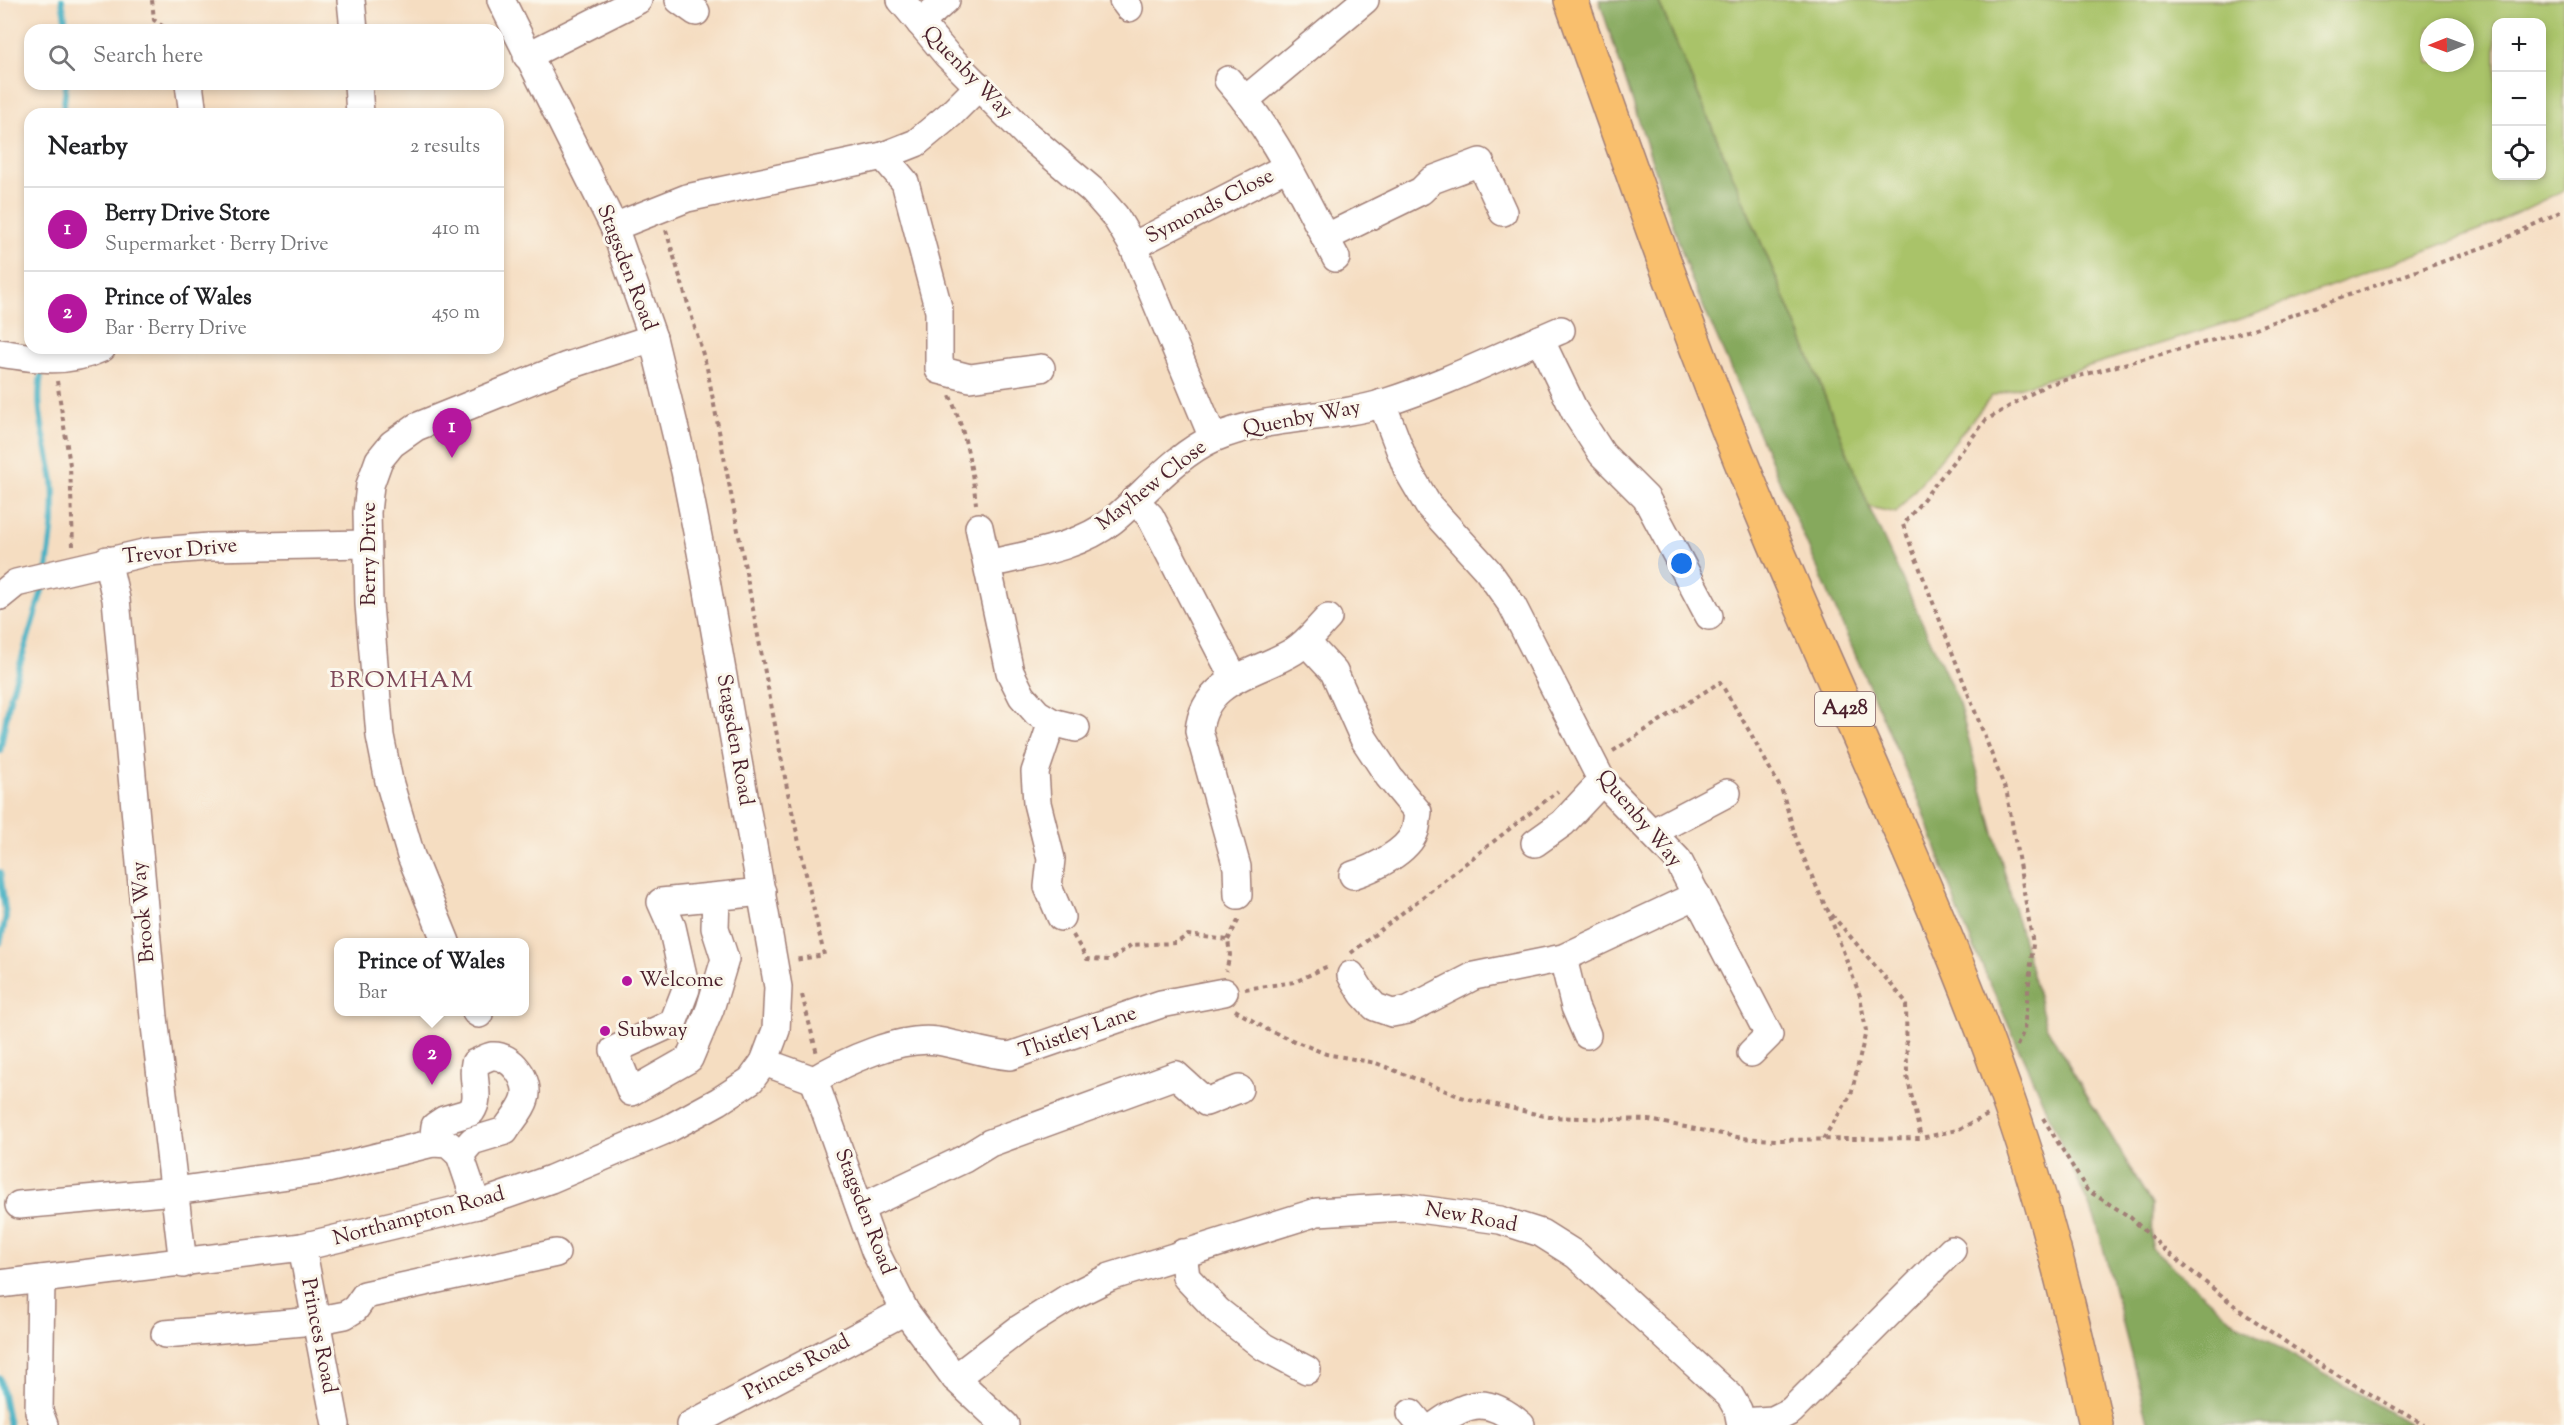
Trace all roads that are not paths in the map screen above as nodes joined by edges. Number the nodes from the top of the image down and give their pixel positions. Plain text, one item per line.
1 (351, 0) edge
2 (501, 0) edge
3 (638, 0) edge
4 (901, 0) edge
5 (946, 0) edge
6 (1365, 0) edge
7 (1571, 0) edge
8 (920, 23) junction
9 (353, 24) edge
10 (527, 56) junction
11 (979, 86) junction
12 (190, 90) edge
13 (358, 90) edge
14 (192, 108) edge
15 (359, 108) edge
16 (883, 156) junction
17 (1287, 167) junction
18 (1503, 212) dead end
19 (614, 227) junction
20 (1133, 246) junction
21 (653, 338) junction
22 (0, 353) edge
23 (88, 354) edge
24 (1041, 368) dead end
25 (1382, 403) junction
26 (1213, 438) junction
27 (1134, 500) junction
28 (979, 527) road end
29 (367, 544) junction
30 (107, 560) junction
31 (988, 564) junction
32 (8, 590) edge
33 (1709, 616) dead end
34 (1328, 618) dead end
35 (1306, 642) junction
36 (1234, 678) junction
37 (1598, 773) junction
38 (1727, 793) dead end
39 (1653, 831) junction
40 (1535, 843) dead end
41 (1353, 875) dead end
42 (762, 892) junction
43 (1238, 895) dead end
44 (1697, 895) junction
45 (716, 897) junction
46 (1061, 917) road end
47 (444, 938) edge
48 (1563, 958) junction
49 (1343, 966) road end
50 (1224, 992) road end
51 (1587, 1035) dead end
52 (1751, 1053) dead end
53 (764, 1062) junction
54 (814, 1080) junction
55 (1239, 1089) dead end
56 (433, 1143) junction
57 (460, 1155) junction
58 (175, 1191) junction
59 (19, 1205) dead end
60 (477, 1205) junction
61 (860, 1208) junction
62 (302, 1247) junction
63 (1952, 1250) dead end
64 (556, 1253) dead end
65 (1183, 1253) junction
66 (183, 1264) junction
67 (22, 1281) edge
68 (905, 1311) junction
69 (314, 1321) junction
70 (165, 1334) dead end
71 (1307, 1370) dead end
72 (955, 1378) junction
73 (1741, 1424) edge
74 (44, 1425) edge
75 (336, 1425) edge
76 (690, 1425) edge
77 (1005, 1425) edge
78 (1436, 1425) edge
79 (1521, 1425) edge
80 (2096, 1425) edge

1 - 9 street
2 - 10 street, Stagsden Road
3 - 10 street
4 - 8 street, Quenby Way
5 - 8 street
6 - 17 street, Symonds Close
7 - 80 highway, A428
8 - 11 street, Quenby Way
10 - 19 street, Stagsden Road
11 - 16 street
11 - 20 street, Quenby Way
12 - 14 street
13 - 15 street
16 - 19 street
16 - 24 street
17 - 18 street, Symonds Close
17 - 20 street, Symonds Close
19 - 21 street, Stagsden Road
20 - 26 street, Quenby Way
21 - 29 street, Berry Drive
21 - 42 street, Stagsden Road
22 - 23 street
25 - 26 street, Quenby Way
25 - 33 street
25 - 37 street, Quenby Way
26 - 27 street, Mayhew Close
27 - 31 street, Mayhew Close
27 - 36 street
28 - 31 street
29 - 30 street, Trevor Drive
29 - 47 street, Berry Drive
30 - 32 street, Trevor Drive
30 - 58 street, Brook Way
31 - 46 street
34 - 35 street
35 - 36 street
35 - 41 street
36 - 43 street
37 - 39 street, Quenby Way
37 - 40 street
38 - 39 street
39 - 44 street, Quenby Way
42 - 45 street
42 - 53 street, Stagsden Road
44 - 48 street
44 - 52 street, Quenby Way
45 - 45 street
48 - 49 street
48 - 51 street
50 - 54 street, Thistley Lane
53 - 54 street
53 - 60 street, Northampton Road
54 - 61 street, Stagsden Road
55 - 61 street
56 - 57 street
56 - 57 street
56 - 58 street
57 - 60 street
58 - 59 street
58 - 66 street, Brook Way
60 - 62 street, Northampton Road
61 - 68 street, Stagsden Road
62 - 66 street, Northampton Road
62 - 69 street, Princes Road
63 - 73 street, New Road
64 - 69 street
65 - 71 street
65 - 72 street, New Road
65 - 73 street, New Road
66 - 67 street, Northampton Road
67 - 74 street, Northampton Road
68 - 72 street, Stagsden Road
68 - 76 street, Princes Road
69 - 70 street
69 - 75 street, Princes Road
72 - 77 street, Stagsden Road
78 - 79 street

